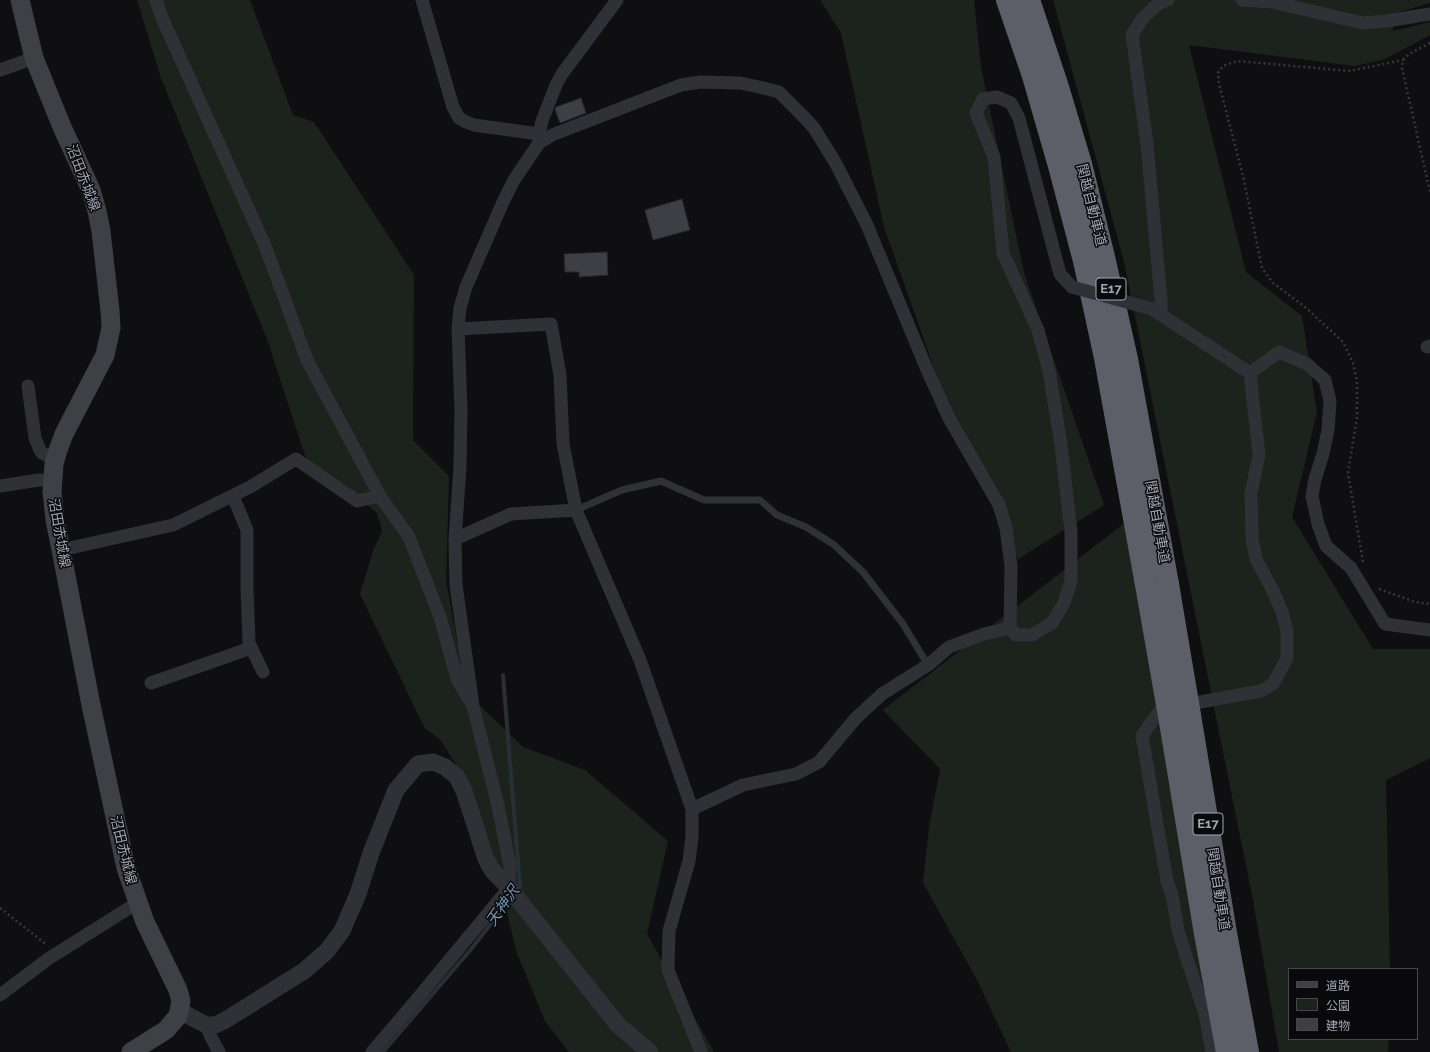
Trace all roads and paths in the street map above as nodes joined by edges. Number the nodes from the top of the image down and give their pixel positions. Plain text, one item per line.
1 (20, 0) edge
2 (156, 0) edge
3 (422, 0) edge
4 (617, 0) edge
5 (1007, 0) edge
6 (1029, 0) edge
7 (1168, 0) edge
8 (1242, 0) edge
9 (1430, 14) edge
10 (1430, 44) edge
11 (34, 58) junction
12 (1403, 60) junction
13 (0, 70) edge
14 (539, 138) junction
15 (1430, 192) edge
16 (1156, 312) junction
17 (458, 329) junction
18 (1250, 373) junction
19 (28, 386) dead end
20 (55, 459) junction
21 (52, 480) junction
22 (0, 486) edge
23 (233, 496) junction
24 (380, 496) junction
25 (576, 510) junction
26 (455, 539) junction
27 (61, 550) junction
28 (1364, 567) dead end
29 (1375, 586) dead end
30 (1430, 604) edge
31 (1010, 628) junction
32 (1430, 630) edge
33 (251, 648) junction
34 (928, 665) junction
35 (263, 672) dead end
36 (151, 683) dead end
37 (473, 706) junction
38 (692, 809) junction
39 (509, 888) junction
40 (137, 903) junction
41 (0, 908) edge
42 (1215, 934) junction
43 (57, 953) junction
44 (0, 995) edge
45 (180, 1011) junction
46 (206, 1026) junction
47 (131, 1052) edge
48 (219, 1052) edge
49 (372, 1052) edge
50 (650, 1052) edge
51 (701, 1052) edge
52 (1212, 1052) edge
53 (1227, 1052) edge
54 (1248, 1052) edge

1 - 11 main road, 沼田赤城線
2 - 24 street
3 - 14 street
4 - 14 street
5 - 42 highway, 関越自動車道 / E17, bridge
6 - 42 highway, 関越自動車道 / E17, bridge
7 - 16 street
8 - 9 street
10 - 12 path
11 - 13 street
11 - 20 main road, 沼田赤城線
12 - 15 path
12 - 28 path
14 - 17 street
14 - 31 street
16 - 18 street
16 - 31 street, bridge
17 - 25 street
17 - 26 street
18 - 32 street
18 - 52 street
19 - 20 street
20 - 21 main road, 沼田赤城線
21 - 22 street
21 - 27 main road, 沼田赤城線
23 - 24 street
23 - 27 street
23 - 33 street
24 - 37 street
25 - 26 street
25 - 34 lane
25 - 38 street
26 - 37 street
27 - 40 main road, 沼田赤城線
29 - 30 path
31 - 34 street
33 - 35 street
33 - 36 street
34 - 38 street
37 - 39 street
38 - 51 street
39 - 46 street
39 - 49 street
39 - 50 street
40 - 43 street
40 - 45 main road, 沼田赤城線
41 - 43 path
42 - 53 highway, 関越自動車道 / E17
42 - 54 highway, 関越自動車道 / E17
43 - 44 street
45 - 46 street
45 - 47 main road
46 - 48 street

